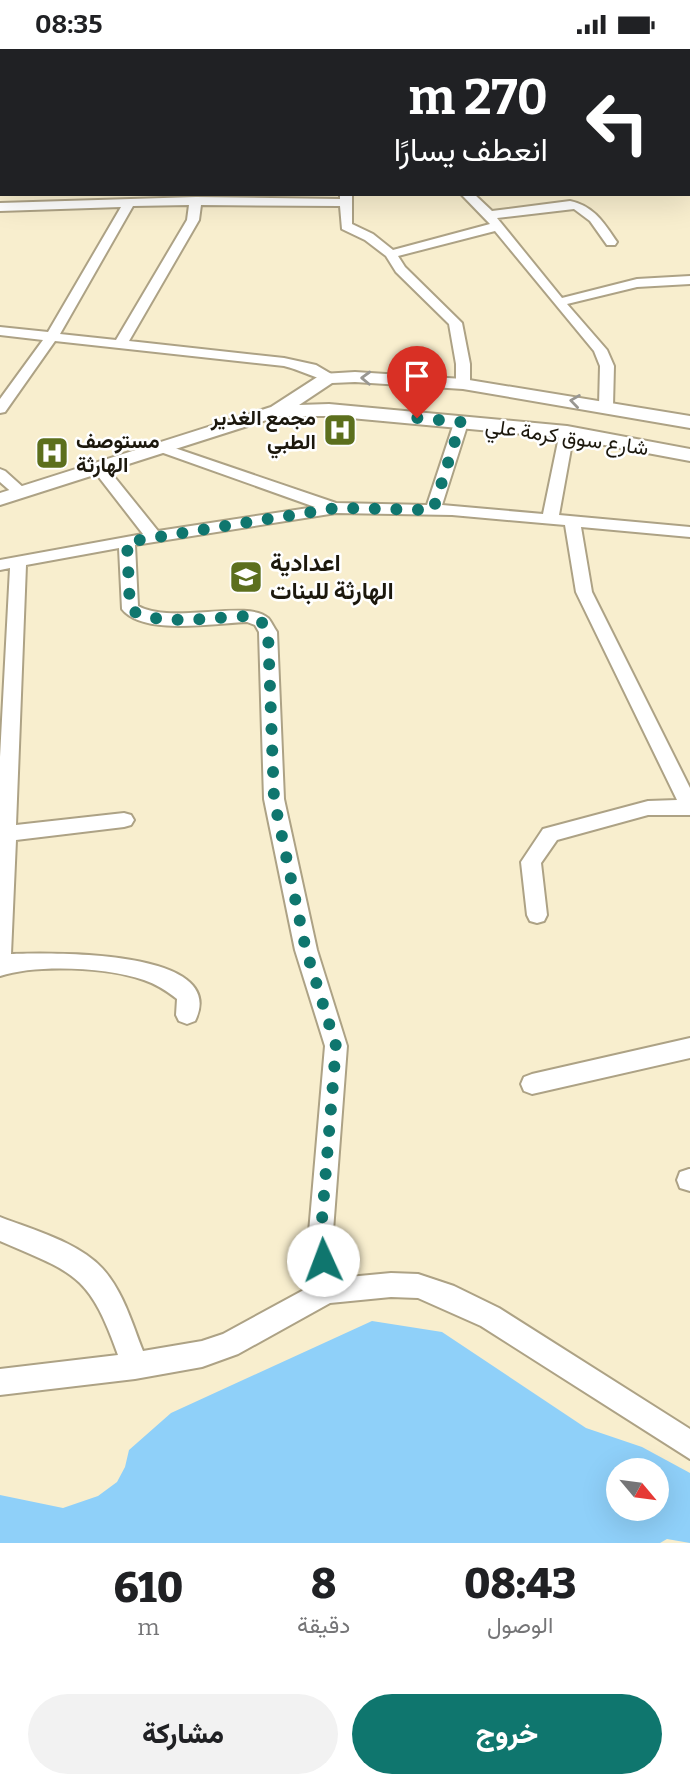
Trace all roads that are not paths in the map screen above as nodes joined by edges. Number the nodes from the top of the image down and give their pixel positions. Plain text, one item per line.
1 (469, 196) edge
2 (233, 198) edge
3 (200, 199) edge
4 (345, 199) edge
5 (129, 204) junction
6 (0, 207) edge
7 (489, 215) junction
8 (498, 226) junction
9 (611, 242) dead end
10 (391, 254) junction
11 (690, 280) edge
12 (560, 302) junction
13 (0, 331) edge
14 (52, 336) junction
15 (121, 343) junction
16 (328, 378) junction
17 (404, 380) junction
18 (463, 384) junction
19 (311, 388) junction
20 (1, 405) edge
21 (607, 406) junction
22 (329, 410) junction
23 (277, 411) junction
24 (395, 415) junction
25 (461, 422) junction
26 (690, 422) edge
27 (567, 432) junction
28 (160, 447) junction
29 (690, 455) edge
30 (99, 467) junction
31 (0, 474) edge
32 (20, 492) junction
33 (0, 499) edge
34 (336, 508) junction
35 (433, 510) junction
36 (550, 519) junction
37 (572, 521) junction
38 (690, 532) edge
39 (154, 537) junction
40 (127, 542) junction
41 (9, 564) edge
42 (669, 765) junction
43 (690, 765) edge
44 (690, 807) edge
45 (124, 820) dead end
46 (6, 834) junction
47 (537, 915) dead end
48 (0, 965) edge
49 (187, 1015) dead end
50 (690, 1048) edge
51 (533, 1084) dead end
52 (0, 1229) edge
53 (327, 1291) junction
54 (135, 1366) junction
55 (0, 1382) edge
56 (690, 1445) edge

1 - 7 street
2 - 3 street
2 - 4 street
3 - 5 street
3 - 15 street
4 - 10 street
5 - 6 street
5 - 14 street
7 - 8 street
7 - 9 street
8 - 10 street
8 - 12 street
10 - 18 street
11 - 12 street
12 - 21 street
13 - 14 street
14 - 15 street
14 - 20 street
15 - 16 street
17 -> 16 main road, شارع سوق كرمة علي
16 - 19 main road
17 - 18 main road, شارع سوق كرمة علي
17 - 24 main road
21 -> 18 main road, شارع سوق كرمة علي
19 - 22 main road
19 - 23 main road
21 - 26 main road, شارع سوق كرمة علي
22 - 23 main road, شارع سوق كرمة علي
22 - 24 main road, شارع سوق كرمة علي
23 - 28 main road
24 - 25 main road, شارع سوق كرمة علي
25 - 27 main road, شارع سوق كرمة علي
25 - 35 street
27 - 29 main road, شارع سوق كرمة علي
27 - 36 street
28 - 30 main road
28 - 34 street
30 - 32 main road
30 - 39 street
31 - 32 street
32 - 33 main road
34 - 35 street
34 - 39 street
35 - 36 street
36 - 37 street
37 - 38 street
37 - 42 street
39 - 40 street
40 - 41 street
40 - 53 street
41 - 46 street
42 - 43 street
42 - 44 street
44 - 47 street
45 - 46 street
46 - 48 street
48 - 49 street
50 - 51 street
52 - 54 street
53 - 54 street
53 - 56 street
54 - 55 street

